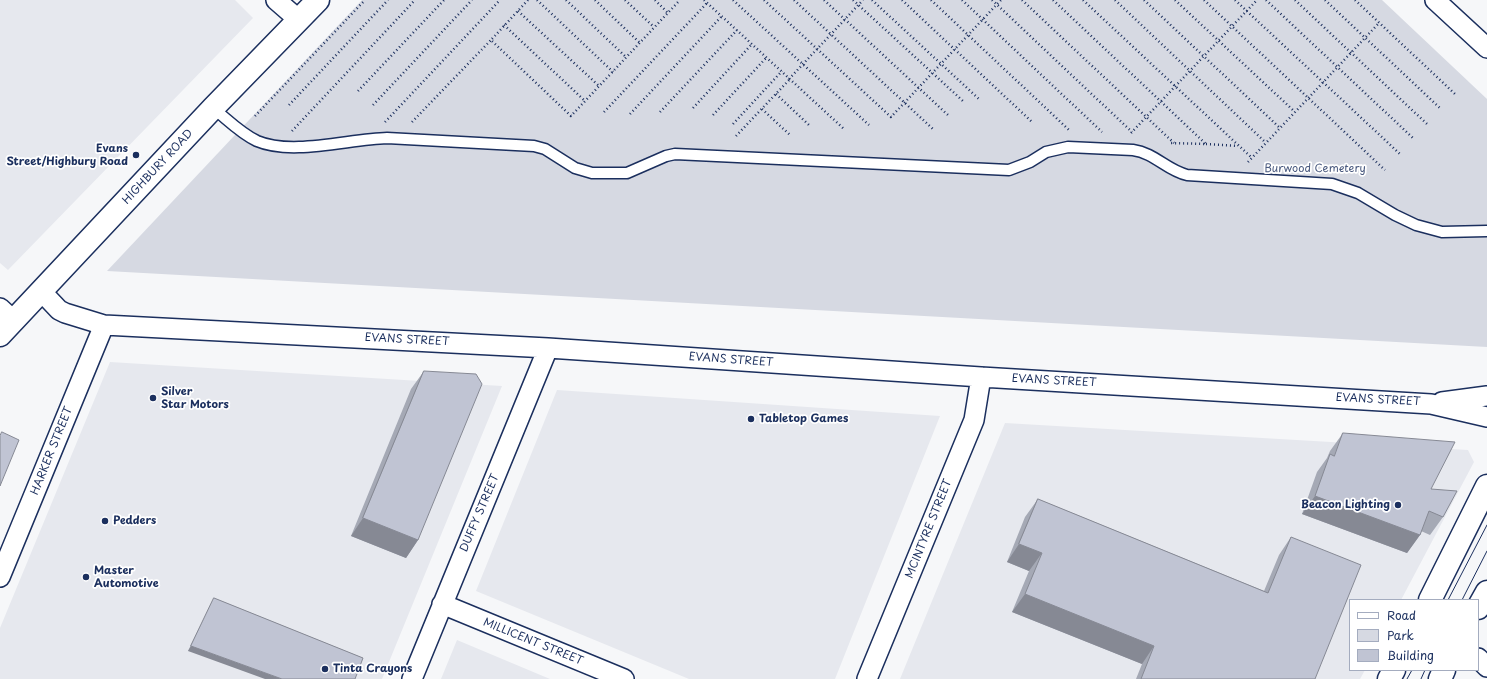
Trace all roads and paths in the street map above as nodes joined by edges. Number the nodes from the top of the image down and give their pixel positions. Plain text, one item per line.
1 (276, 0) edge
2 (318, 0) edge
3 (365, 0) edge
4 (388, 0) edge
5 (416, 0) edge
6 (444, 0) edge
7 (472, 0) edge
8 (500, 0) edge
9 (528, 0) edge
10 (537, 0) edge
11 (566, 0) edge
12 (595, 0) edge
13 (626, 0) edge
14 (655, 0) edge
15 (680, 0) edge
16 (704, 0) edge
17 (733, 0) edge
18 (764, 0) edge
19 (794, 0) edge
20 (824, 0) edge
21 (853, 0) edge
22 (863, 0) edge
23 (872, 0) edge
24 (902, 0) edge
25 (932, 0) edge
26 (962, 0) edge
27 (992, 0) edge
28 (1001, 0) edge
29 (1022, 0) edge
30 (1053, 0) edge
31 (1083, 0) edge
32 (1115, 0) edge
33 (1144, 0) edge
34 (1175, 0) edge
35 (1204, 0) edge
36 (1235, 0) edge
37 (1257, 0) edge
38 (1266, 0) edge
39 (1295, 0) edge
40 (1325, 0) edge
41 (1355, 0) edge
42 (1434, 0) edge
43 (707, 3) junction
44 (997, 4) junction
45 (858, 5) junction
46 (518, 11) junction
47 (1246, 11) junction
48 (668, 12) junction
49 (722, 16) junction
50 (845, 19) junction
51 (983, 19) junction
52 (298, 20) junction
53 (1379, 23) junction
54 (504, 25) junction
55 (1232, 26) junction
56 (654, 27) junction
57 (737, 30) junction
58 (831, 34) junction
59 (968, 35) junction
60 (1365, 38) junction
61 (491, 40) junction
62 (1218, 41) junction
63 (640, 43) junction
64 (752, 44) junction
65 (1487, 48) edge
66 (817, 49) junction
67 (954, 49) junction
68 (1351, 53) junction
69 (1204, 56) junction
70 (626, 57) junction
71 (766, 58) junction
72 (803, 64) junction
73 (941, 64) junction
74 (1338, 67) junction
75 (1190, 71) junction
76 (613, 72) junction
77 (782, 72) junction
78 (932, 73) junction
79 (790, 79) junction
80 (1323, 82) junction
81 (599, 86) junction
82 (1175, 86) junction
83 (919, 88) junction
84 (358, 91) dead end
85 (776, 94) junction
86 (1455, 94) dead end
87 (1308, 98) junction
88 (979, 99) dead end
89 (585, 101) junction
90 (1161, 101) junction
91 (964, 102) dead end
92 (904, 103) junction
93 (289, 105) dead end
94 (373, 105) dead end
95 (213, 108) junction
96 (692, 108) dead end
97 (762, 109) junction
98 (1442, 109) dead end
99 (604, 112) dead end
100 (660, 112) dead end
101 (1295, 112) junction
102 (630, 114) dead end
103 (713, 114) dead end
104 (255, 116) dead end
105 (949, 116) dead end
106 (1146, 117) junction
107 (1032, 122) dead end
108 (733, 124) dead end
109 (1427, 124) dead end
110 (809, 125) dead end
111 (869, 125) dead end
112 (1280, 128) junction
113 (844, 129) dead end
114 (934, 130) dead end
115 (1132, 132) junction
116 (790, 135) dead end
117 (736, 136) dead end
118 (369, 138) junction
119 (398, 139) junction
120 (1414, 139) dead end
121 (1170, 143) dead end
122 (1174, 143) junction
123 (1266, 143) junction
124 (1206, 144) junction
125 (278, 146) junction
126 (1238, 146) junction
127 (1087, 147) junction
128 (1116, 148) junction
129 (1400, 154) dead end
130 (1252, 158) junction
131 (1385, 170) dead end
132 (1233, 178) junction
133 (1487, 231) edge
134 (41, 292) junction
135 (4, 321) edge
136 (104, 324) junction
137 (548, 348) junction
138 (981, 377) junction
139 (1487, 396) edge
140 (1430, 404) junction
141 (1487, 417) edge
142 (1487, 486) edge
143 (0, 577) edge
144 (1487, 592) edge
145 (1430, 599) edge
146 (442, 604) junction
147 (1479, 606) edge
148 (1479, 659) edge
149 (1487, 667) edge
150 (412, 679) edge
151 (624, 679) edge
152 (867, 679) edge

1 - 52 street
2 - 52 main road, HIGHBURY ROAD
3 - 104 path
4 - 93 path
5 - 125 path
6 - 84 path
7 - 94 path
8 - 118 path
9 - 46 path
10 - 76 path
11 - 70 path
12 - 63 path
13 - 56 path
14 - 48 path
15 - 48 path
16 - 43 path
17 - 72 path
18 - 66 path
19 - 58 path
20 - 50 path
21 - 45 path
22 - 45 path
23 - 73 path
24 - 67 path
25 - 59 path
26 - 51 path
27 - 44 path
28 - 44 path
29 - 106 path
30 - 90 path
31 - 82 path
32 - 75 path
33 - 69 path
34 - 62 path
35 - 55 path
36 - 47 path
37 - 47 path
38 - 74 path
39 - 68 path
40 - 60 path
41 - 53 path
42 - 65 street
43 - 49 path
43 - 99 path
44 - 51 path
44 - 115 path
45 - 50 path
45 - 78 path
46 - 54 path
46 - 81 path
47 - 55 path
47 - 80 path
48 - 56 path
49 - 57 path
49 - 102 path
50 - 58 path
50 - 83 path
51 - 59 path
51 - 128 path
52 - 95 main road, HIGHBURY ROAD
53 - 60 path
53 - 86 path
54 - 61 path
54 - 89 path
55 - 62 path
55 - 87 path
56 - 63 path
57 - 64 path
57 - 100 path
58 - 66 path
58 - 92 path
59 - 67 path
59 - 127 path
60 - 68 path
60 - 98 path
61 - 89 path
61 - 119 path
62 - 69 path
62 - 101 path
63 - 70 path
64 - 71 path
64 - 96 path
66 - 72 path
66 - 92 path
67 - 73 path
67 - 107 path
68 - 74 path
68 - 109 path
69 - 75 path
69 - 112 path
70 - 76 path
71 - 77 path
71 - 103 path
72 - 79 path
72 - 111 path
73 - 78 path
73 - 88 path
74 - 80 path
74 - 120 path
75 - 82 path
75 - 123 path
76 - 81 path
77 - 79 path
77 - 108 path
78 - 83 path
78 - 91 path
79 - 85 path
79 - 113 path
80 - 87 path
80 - 129 path
81 - 89 path
82 - 90 path
82 - 126 path
83 - 92 path
83 - 105 path
85 - 97 path
85 - 110 path
87 - 101 path
87 - 131 path
90 - 106 path
90 - 124 path
92 - 114 path
95 - 125 lane
95 - 134 main road, HIGHBURY ROAD
97 - 116 path
97 - 117 path
101 - 112 path
106 - 115 path
106 - 122 path
112 - 123 path
115 - 128 path
118 - 119 lane
118 - 125 lane
119 - 127 lane
121 - 122 path
122 - 124 path
123 - 130 path
124 - 126 path
126 - 130 path
127 - 128 lane
128 - 132 lane
130 - 132 path
132 - 133 lane
134 - 135 main road, HIGHBURY ROAD
134 - 136 street, EVANS STREET
136 - 137 street, EVANS STREET
136 - 143 street, HARKER STREET
137 - 138 street, EVANS STREET
137 - 146 street, DUFFY STREET
138 - 140 street, EVANS STREET
138 - 152 street, MCINTYRE STREET
139 - 140 street, EVANS STREET
140 - 141 street, EVANS STREET
142 - 145 main road
144 - 147 main road
146 - 150 street, DUFFY STREET
146 - 151 street, MILLICENT STREET
148 - 149 street

